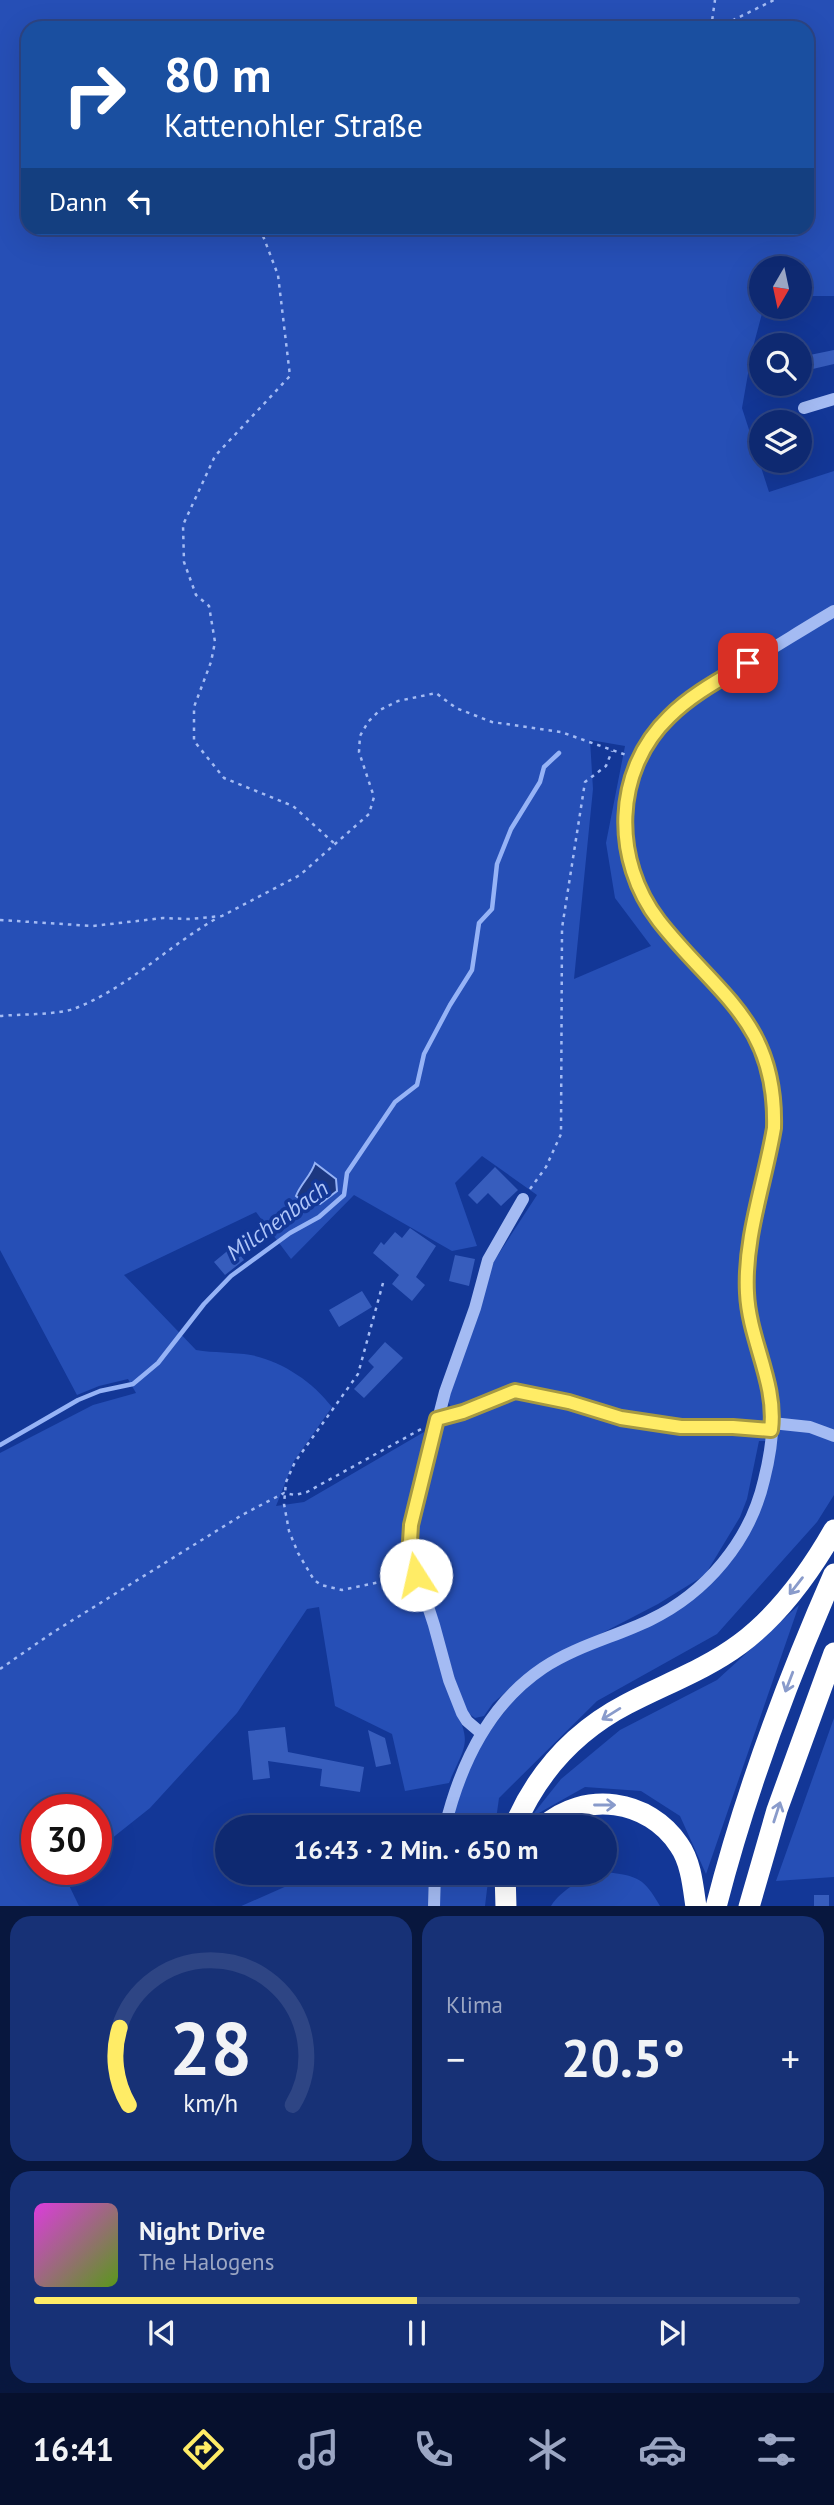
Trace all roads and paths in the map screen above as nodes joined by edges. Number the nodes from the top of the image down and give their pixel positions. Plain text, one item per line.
1 (715, 0) edge
2 (774, 0) edge
3 (712, 21) edge
4 (731, 21) edge
5 (263, 235) edge
6 (834, 399) edge
7 (804, 408) dead end
8 (834, 611) edge
9 (336, 845) junction
10 (222, 916) junction
11 (0, 920) edge
12 (0, 1016) edge
13 (523, 1199) joint
14 (383, 1283) dead end
15 (437, 1419) junction
16 (772, 1427) junction
17 (834, 1436) edge
18 (284, 1493) junction
19 (834, 1530) edge
20 (834, 1574) edge
21 (420, 1582) junction
22 (834, 1653) edge
23 (0, 1669) edge
24 (481, 1733) junction
25 (448, 1815) edge
26 (519, 1815) edge
27 (560, 1815) edge
28 (435, 1885) edge
29 (505, 1885) edge
30 (511, 1885) edge
31 (506, 1903) edge
32 (434, 1906) edge
33 (696, 1906) edge
34 (716, 1906) edge
35 (749, 1906) edge

1 - 3 path
2 - 4 path
5 - 9 path
6 - 7 street
8 - 16 street
9 - 10 path
9 - 13 path
10 - 11 path
10 - 12 path
13 - 15 street
14 - 18 path
15 - 16 street
15 - 18 path
15 - 21 street
16 - 17 street
16 - 24 street
18 - 21 path
18 - 23 path
19 -> 26 highway
20 -> 34 highway
21 - 24 street
35 -> 22 highway
24 - 25 street
27 -> 33 highway
28 - 32 street
29 - 31 highway
30 - 31 highway

